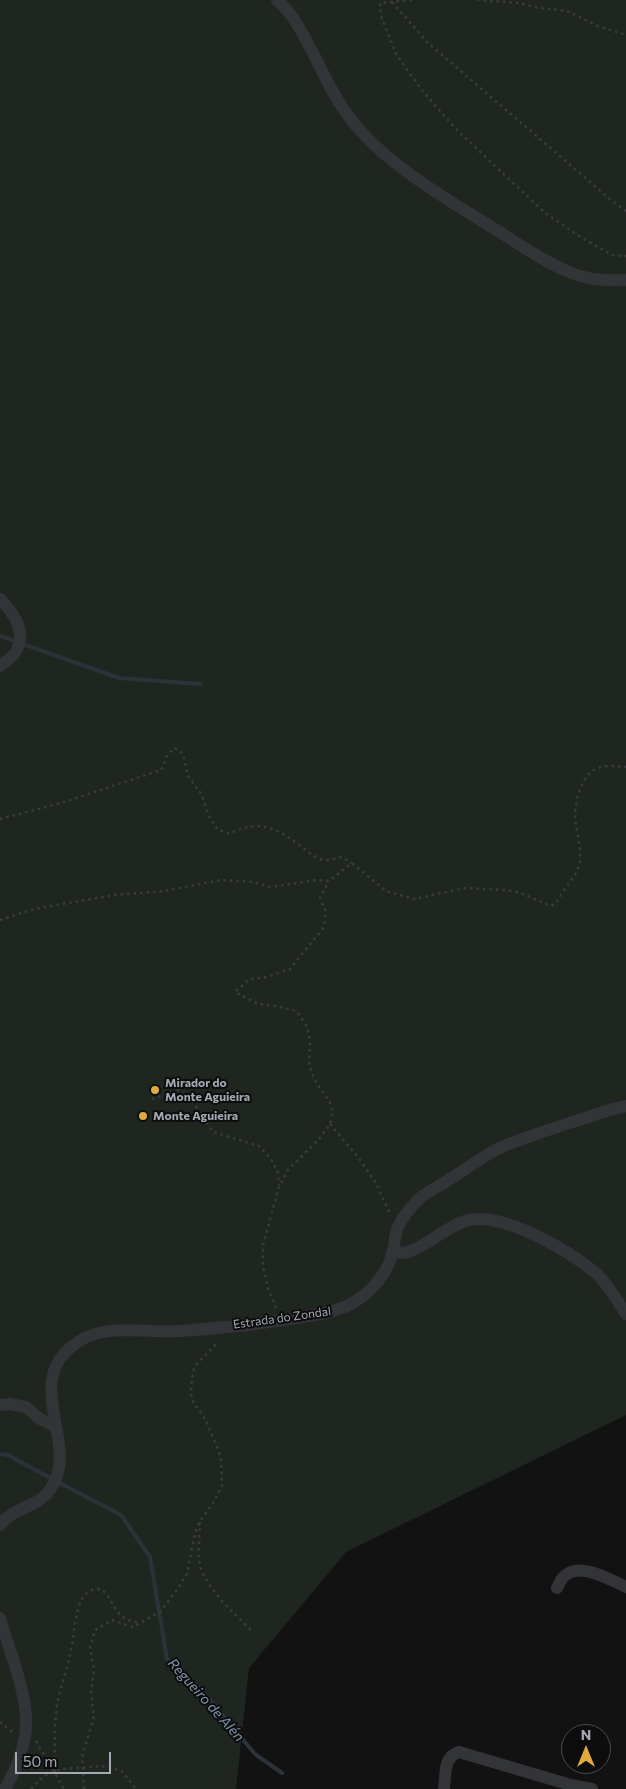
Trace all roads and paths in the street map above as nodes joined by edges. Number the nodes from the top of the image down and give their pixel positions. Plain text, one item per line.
1 (277, 0) edge
2 (412, 0) edge
3 (476, 0) edge
4 (392, 2) junction
5 (626, 35) edge
6 (626, 210) edge
7 (626, 256) edge
8 (626, 280) edge
9 (0, 599) edge
10 (0, 666) edge
11 (626, 768) edge
12 (0, 819) edge
13 (352, 863) junction
14 (329, 881) junction
15 (0, 920) edge
16 (152, 1099) dead end
17 (626, 1106) edge
18 (330, 1124) junction
19 (279, 1187) junction
20 (397, 1228) junction
21 (392, 1253) junction
22 (626, 1314) edge
23 (281, 1321) junction
24 (237, 1326) junction
25 (0, 1405) edge
26 (56, 1427) junction
27 (200, 1521) junction
28 (0, 1525) edge
29 (626, 1587) edge
30 (557, 1588) dead end
31 (0, 1618) edge
32 (140, 1622) junction
33 (252, 1631) dead end
34 (26, 1728) junction
35 (83, 1767) junction
36 (55, 1772) junction
37 (5, 1789) edge
38 (31, 1789) edge
39 (64, 1789) edge
40 (84, 1789) edge
41 (136, 1789) edge
42 (444, 1789) edge
43 (592, 1789) edge

1 - 8 street
2 - 4 path
3 - 5 path
4 - 6 path
4 - 7 path
9 - 10 street
11 - 13 path
12 - 13 path
13 - 14 path
14 - 15 path
14 - 18 path
16 - 19 path
17 - 20 street, Estrada do Zondal
18 - 19 path
18 - 20 path
19 - 23 path
20 - 21 street, Estrada do Zondal
21 - 22 street
21 - 23 street, Estrada do Zondal
23 - 24 street, Estrada do Zondal
24 - 26 street, Estrada do Zondal
24 - 27 path
25 - 26 street
26 - 28 street, Estrada do Zondal
27 - 32 path
27 - 33 path
29 - 30 street
31 - 34 street
32 - 35 path
32 - 36 path
34 - 36 path
34 - 37 street
35 - 36 path
35 - 40 path
35 - 41 path
36 - 38 path
36 - 39 path
42 - 43 street

